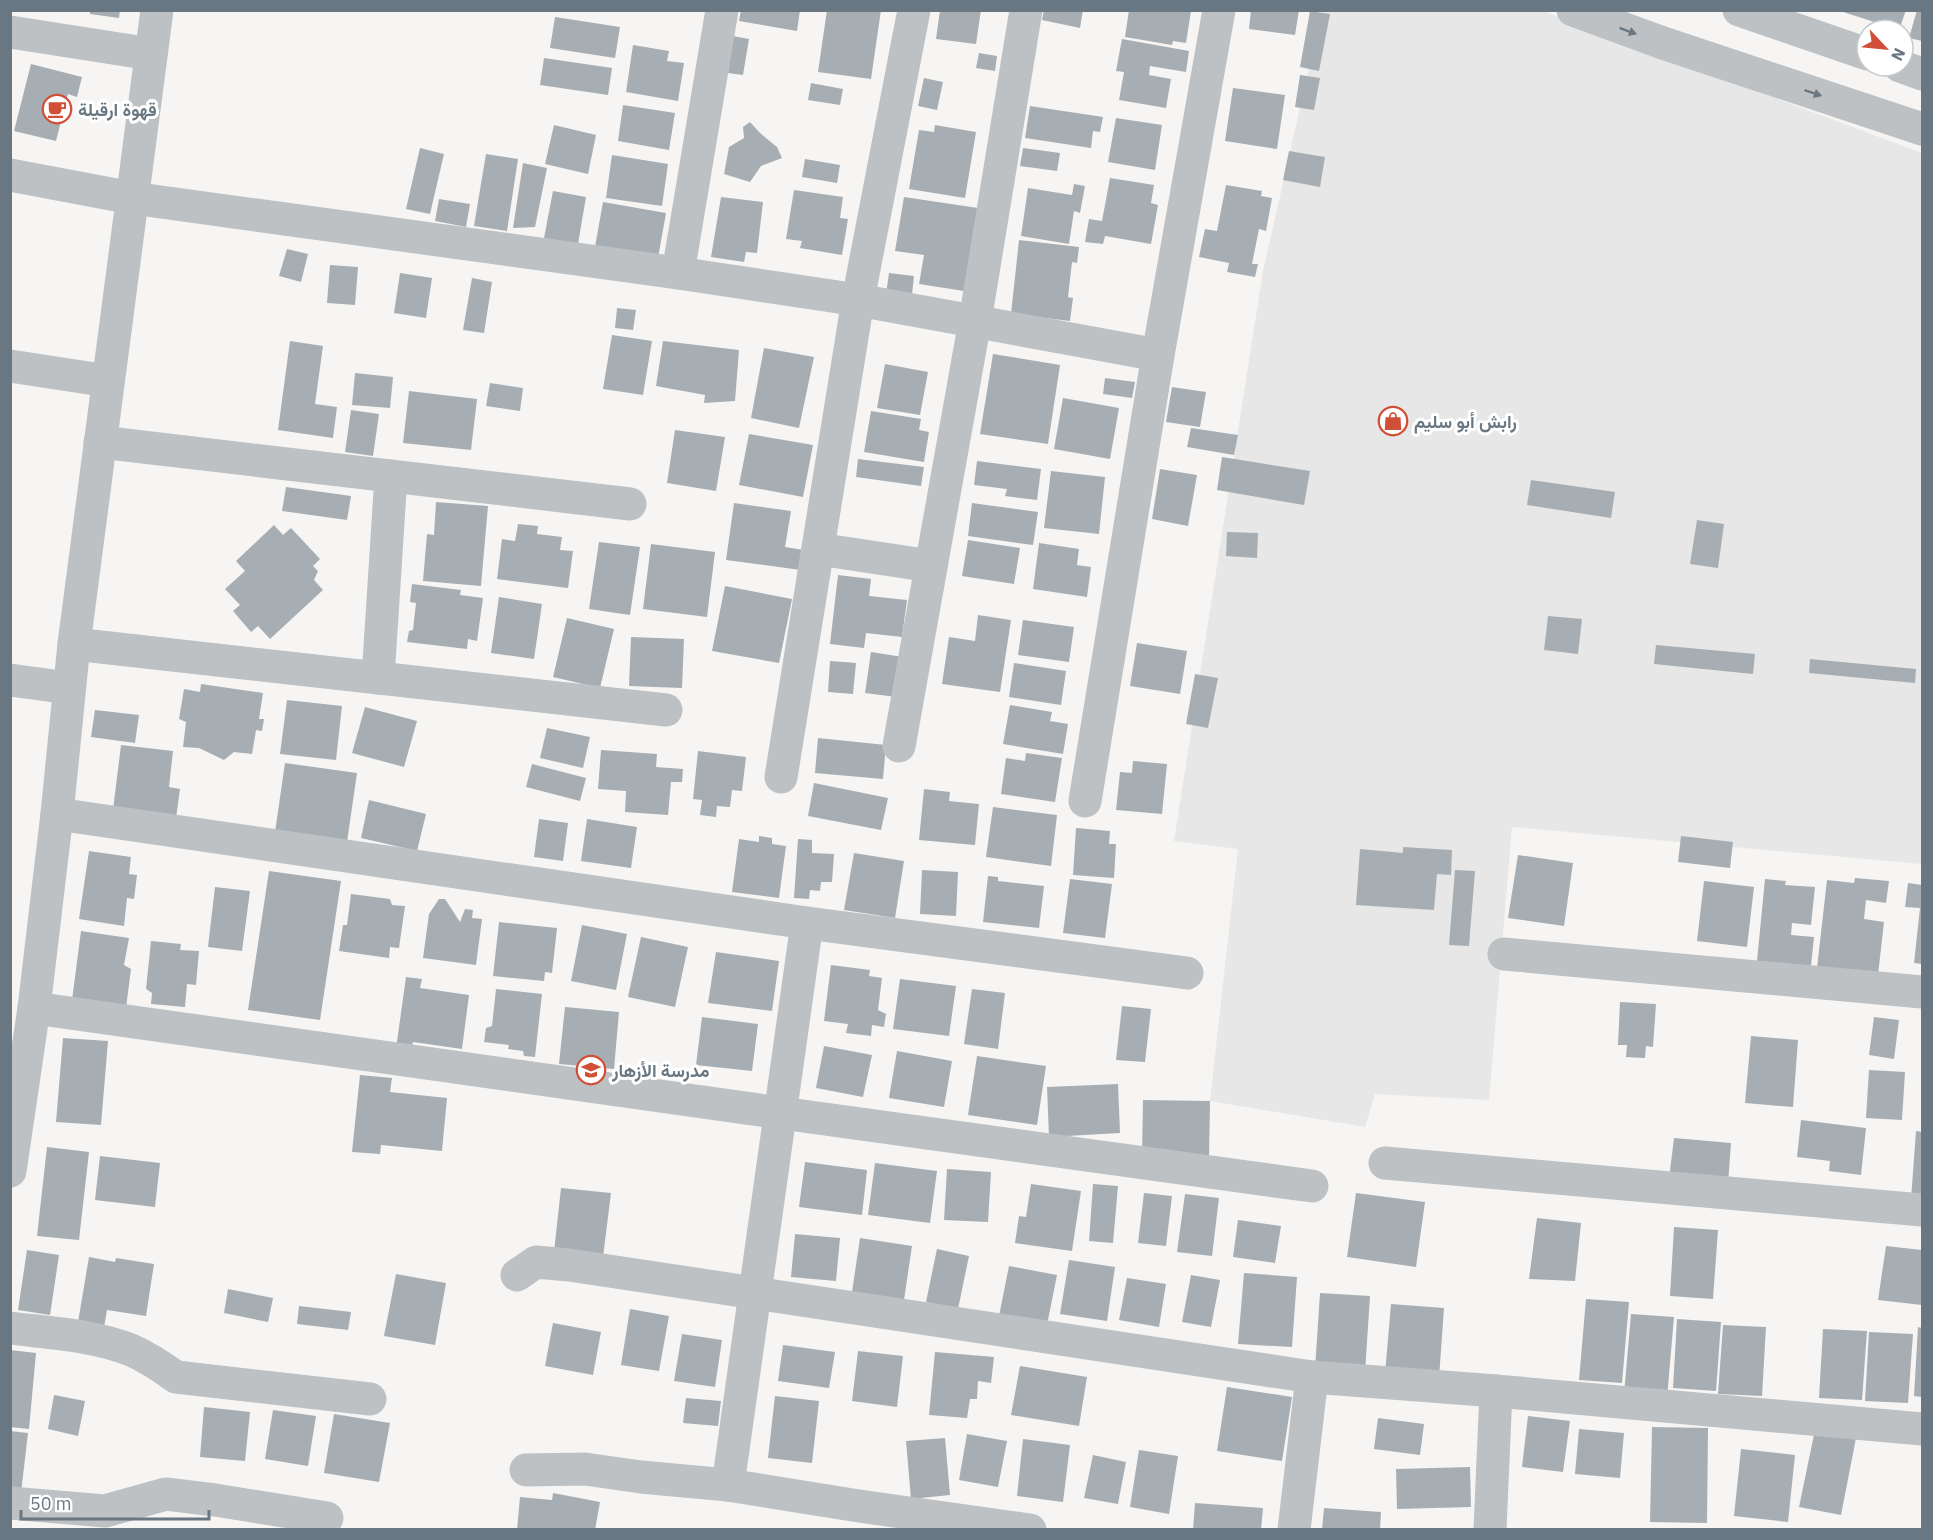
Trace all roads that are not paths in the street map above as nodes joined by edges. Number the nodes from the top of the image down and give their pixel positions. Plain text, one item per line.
1 (157, 10) edge
2 (722, 10) edge
3 (914, 10) edge
4 (1026, 10) edge
5 (1219, 10) edge
6 (1574, 10) edge
7 (1739, 10) edge
8 (1792, 19) edge
9 (10, 32) edge
10 (1855, 48) edge
11 (151, 54) junction
12 (1923, 129) edge
13 (10, 175) edge
14 (132, 198) junction
15 (678, 273) junction
16 (858, 300) junction
17 (975, 321) junction
18 (1158, 355) junction
19 (10, 366) edge
20 (108, 381) junction
21 (100, 442) junction
22 (391, 476) junction
23 (630, 504) dead end
24 (818, 549) junction
25 (931, 566) junction
26 (74, 644) junction
27 (378, 678) junction
28 (10, 681) edge
29 (69, 688) junction
30 (666, 710) dead end
31 (899, 747) dead end
32 (781, 777) dead end
33 (1086, 801) dead end
34 (57, 814) junction
35 (807, 923) junction
36 (1504, 954) dead end
37 (1187, 973) dead end
38 (1923, 992) edge
39 (34, 1008) junction
40 (16, 1095) edge
41 (781, 1113) junction
42 (1385, 1163) dead end
43 (10, 1172) edge
44 (1312, 1186) dead end
45 (1923, 1209) edge
46 (517, 1275) dead end
47 (756, 1294) junction
48 (10, 1328) edge
49 (1312, 1377) junction
50 (1496, 1391) junction
51 (370, 1399) dead end
52 (1923, 1429) edge
53 (526, 1470) dead end
54 (728, 1485) junction
55 (10, 1503) edge
56 (327, 1518) dead end
57 (1030, 1530) edge
58 (1294, 1530) edge
59 (1490, 1530) edge

1 - 11 street
2 - 15 street
3 - 16 street
4 - 17 street
5 - 18 street
6 -> 12 street
7 - 8 street
8 - 10 street
9 - 11 street
11 - 14 street
13 - 14 street
14 - 15 street
14 - 20 street
15 - 16 street
16 - 17 street
16 - 24 street
17 - 18 street
17 - 25 street
18 - 33 street
19 - 20 street
20 - 21 street
21 - 22 street
21 - 26 street
22 - 23 street
22 - 27 street
24 - 25 street
24 - 32 street
25 - 31 street
26 - 27 street
26 - 29 street
27 - 30 street
28 - 29 street
29 - 34 street
34 - 35 street
34 - 39 street
35 - 37 street
35 - 41 street
36 - 38 street
39 - 40 street
39 - 41 street
40 - 43 street
41 - 44 street
41 - 47 street
42 - 45 street
46 - 47 street
47 - 49 street
47 - 54 street
48 - 51 street
49 - 50 street
49 - 58 street
50 - 52 street
50 - 59 street
53 - 54 street
54 - 57 street
55 - 56 street

